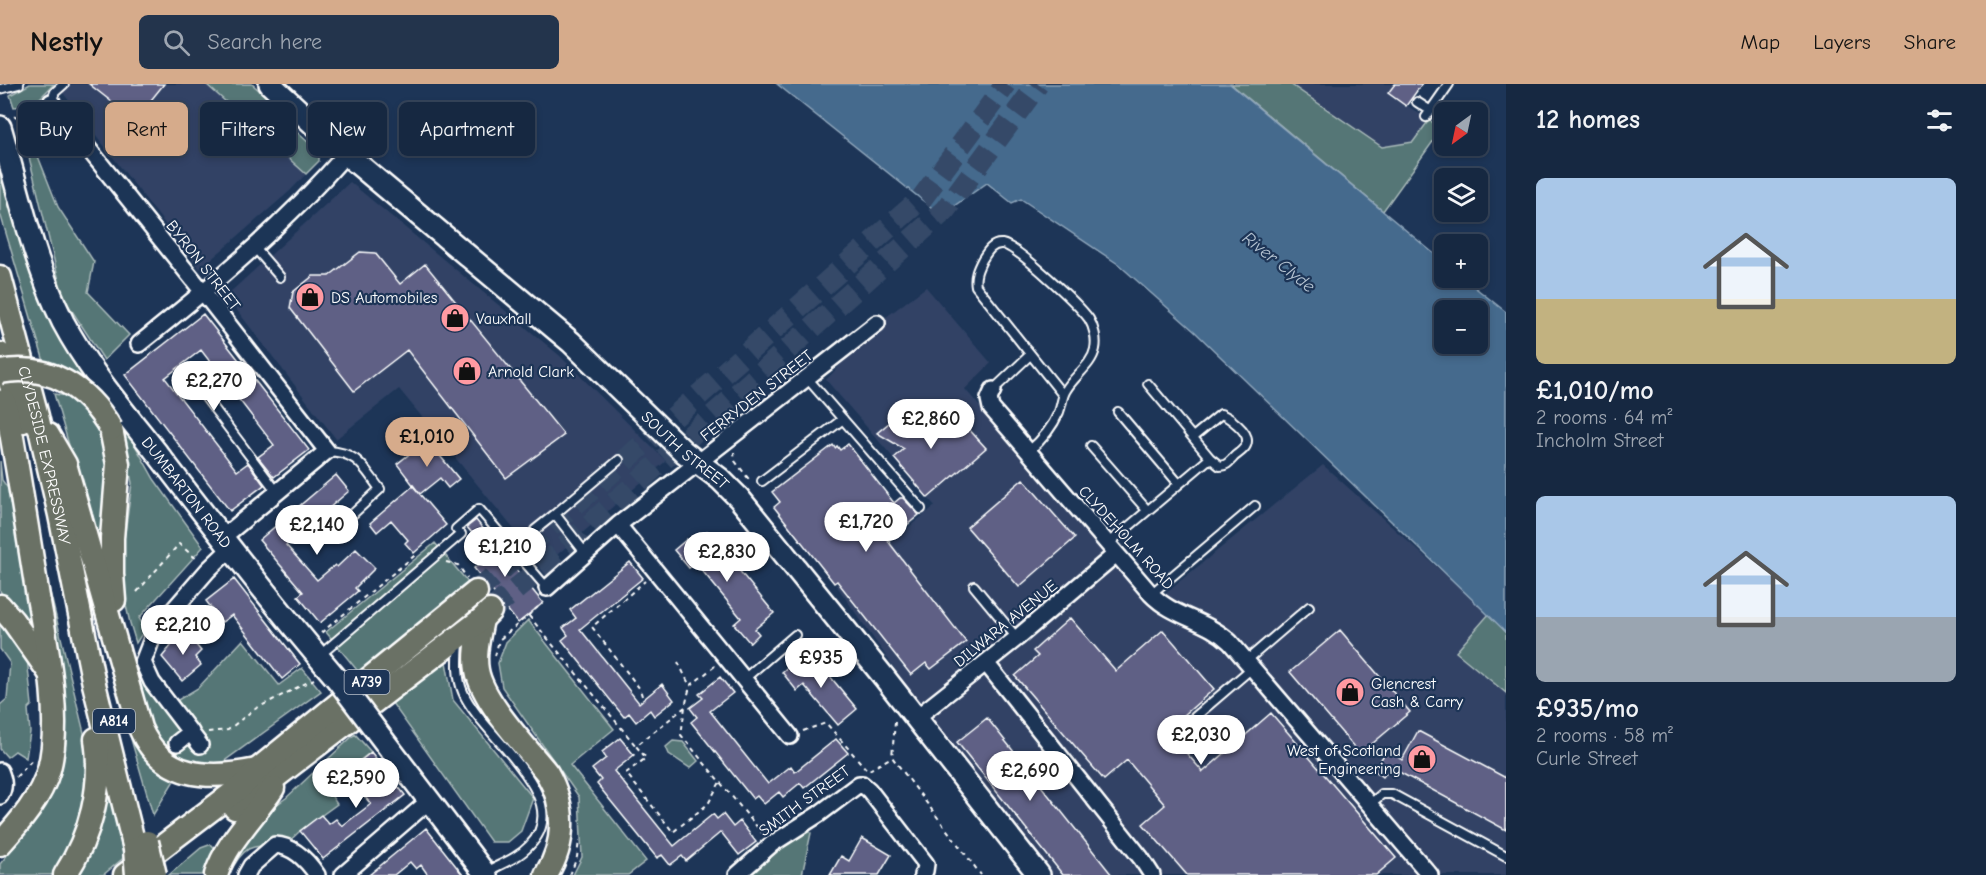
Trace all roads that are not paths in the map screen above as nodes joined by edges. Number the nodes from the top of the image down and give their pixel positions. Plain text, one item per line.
1 (19, 84) edge
2 (64, 84) edge
3 (270, 84) edge
4 (1449, 84) edge
5 (0, 89) edge
6 (51, 102) edge
7 (1417, 102) dead end
8 (308, 119) edge
9 (5, 123) edge
10 (93, 154) edge
11 (344, 156) edge
12 (348, 156) edge
13 (255, 248) junction
14 (0, 277) edge
15 (280, 277) dead end
16 (203, 292) junction
17 (877, 322) dead end
18 (139, 344) dead end
19 (0, 354) edge
20 (1030, 355) junction
21 (3, 374) edge
22 (807, 378) junction
23 (1148, 384) dead end
24 (197, 386) dead end
25 (993, 390) joint
26 (1063, 395) junction
27 (1118, 412) dead end
28 (37, 416) junction
29 (843, 419) junction
30 (1193, 437) junction
31 (1091, 446) dead end
32 (327, 451) junction
33 (1029, 451) junction
34 (1210, 458) junction
35 (619, 460) dead end
36 (699, 464) junction
37 (762, 481) dead end
38 (1179, 484) junction
39 (278, 492) junction
40 (1255, 506) dead end
41 (921, 508) dead end
42 (1147, 510) junction
43 (555, 514) junction
44 (343, 523) dead end
45 (618, 525) junction
46 (535, 530) dead end
47 (226, 543) junction
48 (1112, 549) junction
49 (586, 554) junction
50 (974, 586) dead end
51 (473, 587) tunnel mouth
52 (549, 587) joint
53 (1151, 594) junction
54 (0, 606) edge
55 (1309, 607) dead end
56 (459, 622) junction
57 (795, 635) dead end
58 (1017, 638) junction
59 (117, 645) junction
60 (323, 663) junction
61 (986, 663) junction
62 (1249, 665) junction
63 (49, 673) junction
64 (744, 679) junction
65 (916, 718) junction
66 (1175, 734) dead end
67 (790, 736) road end
68 (177, 743) dead end
69 (256, 770) junction
70 (0, 771) edge
71 (281, 774) junction
72 (2, 793) edge
73 (430, 800) junction
74 (1369, 805) junction
75 (0, 844) edge
76 (141, 845) junction
77 (1506, 856) edge
78 (486, 874) edge
79 (65, 875) edge
80 (125, 875) edge
81 (137, 875) edge
82 (148, 875) edge
83 (155, 875) edge
84 (216, 875) edge
85 (246, 875) edge
86 (317, 875) edge
87 (343, 875) edge
88 (553, 875) edge
89 (737, 875) edge
90 (922, 875) edge
91 (1039, 875) edge
92 (1152, 875) edge
93 (1430, 875) edge

1 - 5 lane
2 - 6 lane
3 - 8 street, SOUTH STREET
4 - 7 lane
9 - 47 street, DUMBARTON ROAD
10 - 16 street, BYRON STREET
11 - 13 street
12 - 36 street, SOUTH STREET
13 - 15 lane
13 - 16 street
14 - 28 main road, CLYDESIDE EXPRESSWAY
16 - 18 street
16 - 32 street, BYRON STREET
17 - 22 street, FERRYDEN STREET
19 - 21 main road, CLYDESIDE EXPRESSWAY
20 - 25 lane
20 - 26 lane
20 - 26 lane
21 - 59 main road, bridge
21 - 63 main road
21 - 79 main road, CLYDESIDE EXPRESSWAY
22 - 29 lane
22 - 36 street, FERRYDEN STREET
23 - 30 lane
24 - 39 lane
25 - 33 street, CLYDEHOLM ROAD
26 - 33 lane
27 - 38 lane
28 - 59 main road
28 - 76 main road, CLYDESIDE EXPRESSWAY
29 - 37 lane
29 - 41 lane
30 - 34 lane
30 - 34 lane
31 - 42 lane
32 - 39 street
32 - 44 lane
33 - 48 street, CLYDEHOLM ROAD
34 - 38 lane
35 - 43 lane
36 - 45 street, FERRYDEN STREET
36 - 65 street, SOUTH STREET
38 - 42 lane
39 - 47 street
40 - 53 lane
42 - 48 lane
43 - 46 lane
43 - 49 lane
45 - 49 street, FERRYDEN STREET
45 - 64 street
47 - 60 street, DUMBARTON ROAD
47 - 68 street
48 - 53 street, CLYDEHOLM ROAD
48 - 58 street, DILWARA AVENUE
49 - 52 street, FERRYDEN STREET
50 - 58 lane
51 - 56 main road, A739
52 - 60 lane
53 - 62 street, CLYDEHOLM ROAD
54 - 63 main road
55 - 62 lane
56 - 69 main road, A739
56 - 71 main road, A739
56 - 78 lane
56 - 88 main road, A739
57 - 64 lane
58 - 61 street, DILWARA AVENUE
59 - 69 main road
60 - 73 street, DUMBARTON ROAD, bridge
61 - 65 street, DILWARA AVENUE
61 - 92 street
62 - 66 lane
62 - 74 street, CLYDEHOLM ROAD
63 - 75 main road
64 - 67 street
65 - 91 street, SOUTH STREET
69 - 80 main road, A739
70 - 72 street
71 - 82 main road, A739
71 - 84 main road
73 - 78 street, DUMBARTON ROAD
73 - 87 street
74 - 77 lane
74 - 93 street, CLYDEHOLM ROAD
76 - 81 main road, bridge
76 - 83 main road, bridge
85 - 86 street
89 - 90 street, SMITH STREET

